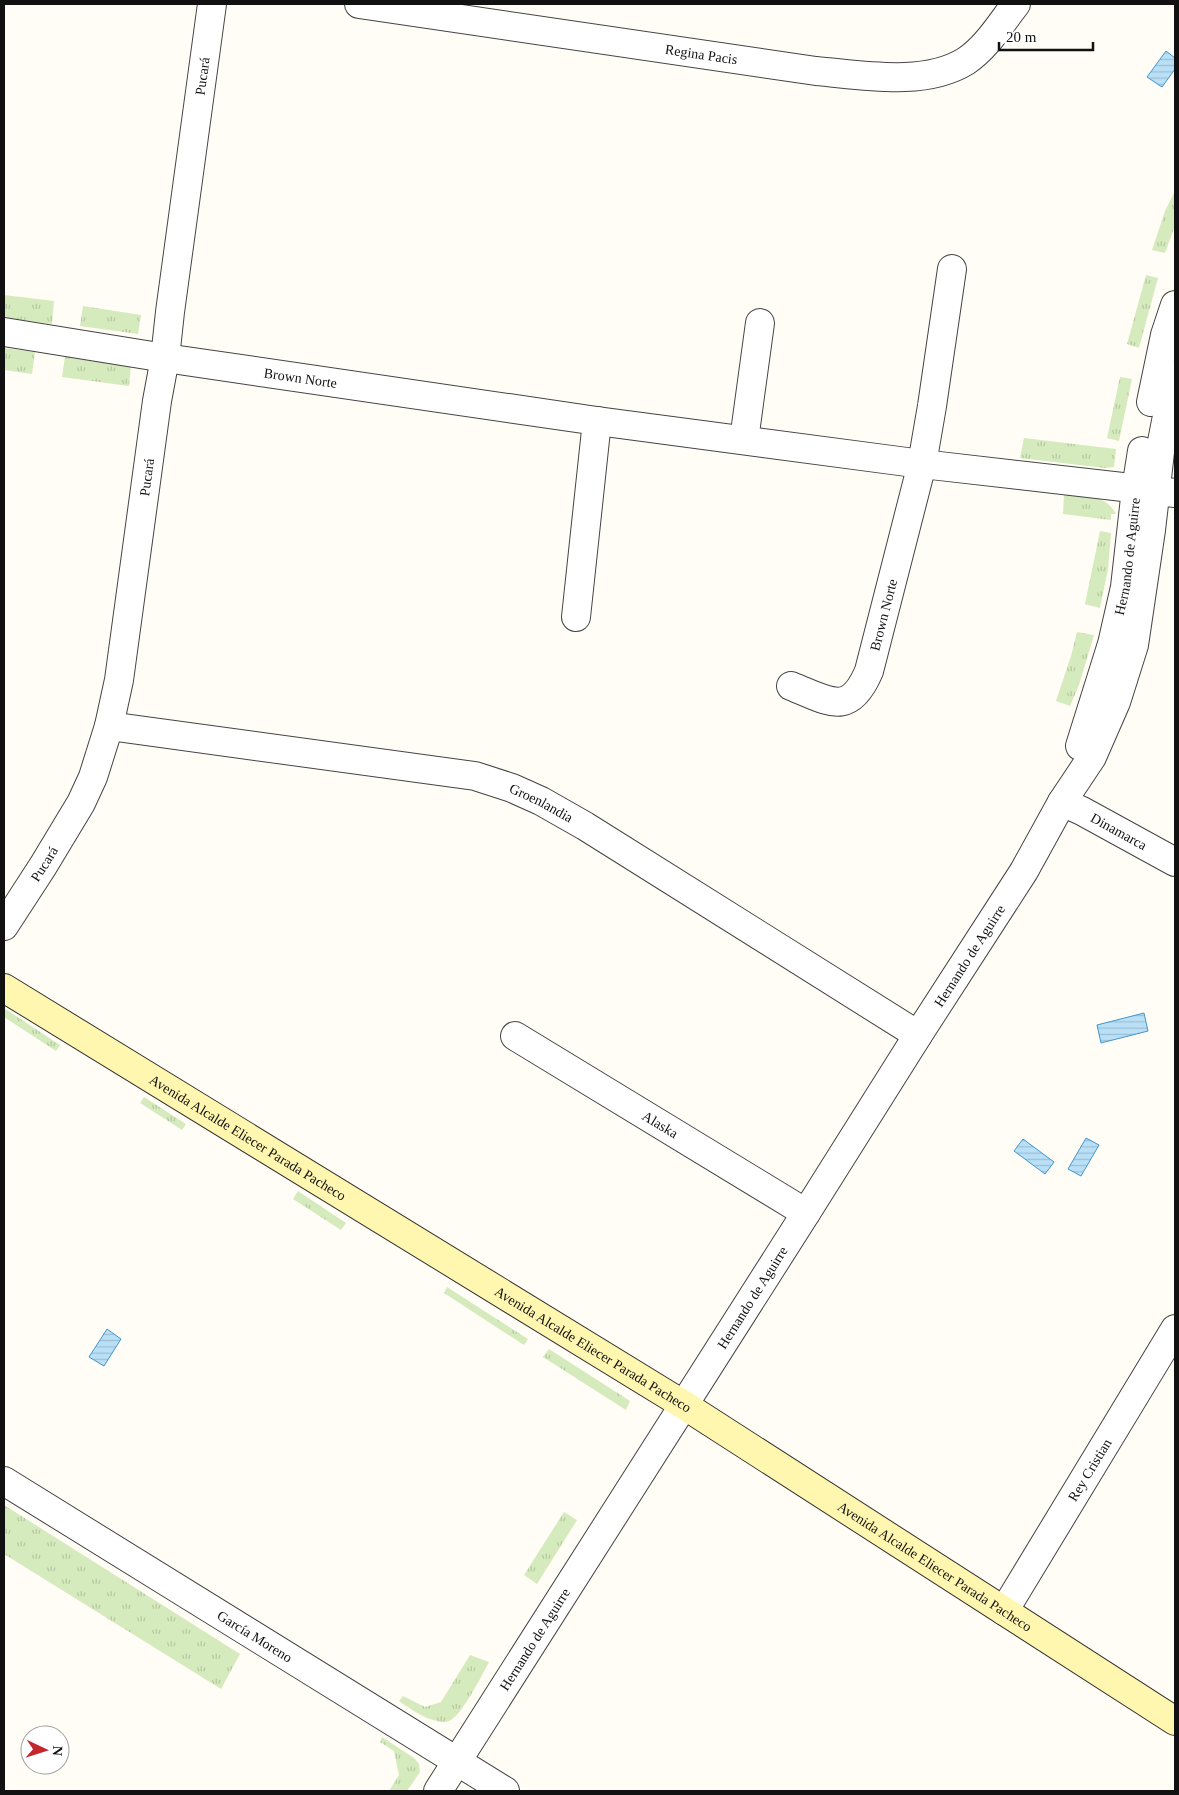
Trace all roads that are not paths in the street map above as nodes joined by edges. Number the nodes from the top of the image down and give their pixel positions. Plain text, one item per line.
1 (212, 4) edge
2 (359, 4) edge
3 (1016, 4) edge
4 (952, 269) dead end
5 (1175, 305) edge
6 (760, 323) dead end
7 (4, 332) edge
8 (165, 358) junction
9 (1175, 375) edge
10 (597, 421) junction
11 (744, 440) junction
12 (922, 464) junction
13 (1155, 491) edge
14 (576, 618) dead end
15 (791, 686) dead end
16 (109, 726) junction
17 (1062, 802) junction
18 (1175, 862) edge
19 (4, 926) edge
20 (4, 988) edge
21 (918, 1035) junction
22 (515, 1036) dead end
23 (806, 1213) junction
24 (1175, 1329) edge
25 (684, 1405) junction
26 (4, 1480) edge
27 (1004, 1611) junction
28 (1175, 1721) edge
29 (456, 1762) junction
30 (438, 1791) edge
31 (505, 1791) edge

1 - 8 street, Pucará
2 - 3 street, Regina Pacis
4 - 12 street, Brown Norte
5 - 13 street, Hernando de Aguirre
6 - 11 street
7 - 8 street, Brown Norte
8 - 10 street, Brown Norte
8 - 16 street, Pucará
9 - 13 street, Hernando de Aguirre
10 - 11 street, Brown Norte
10 - 14 street
11 - 12 street, Brown Norte
12 - 13 street, Brown Norte
12 - 15 street, Brown Norte
13 - 17 street, Hernando de Aguirre
16 - 19 street, Pucará
16 - 21 street, Groenlandia
17 - 18 street, Dinamarca
17 - 21 street, Hernando de Aguirre
20 - 25 main road, Avenida Alcalde Eliecer Parada Pacheco
21 - 23 street, Hernando de Aguirre
22 - 23 street, Alaska
23 - 25 street, Hernando de Aguirre
24 - 27 street, Rey Cristian
25 - 27 main road, Avenida Alcalde Eliecer Parada Pacheco
25 - 29 street, Hernando de Aguirre
26 - 29 street, García Moreno
27 - 28 main road, Avenida Alcalde Eliecer Parada Pacheco
29 - 30 street, Hernando de Aguirre
29 - 31 street, García Moreno

